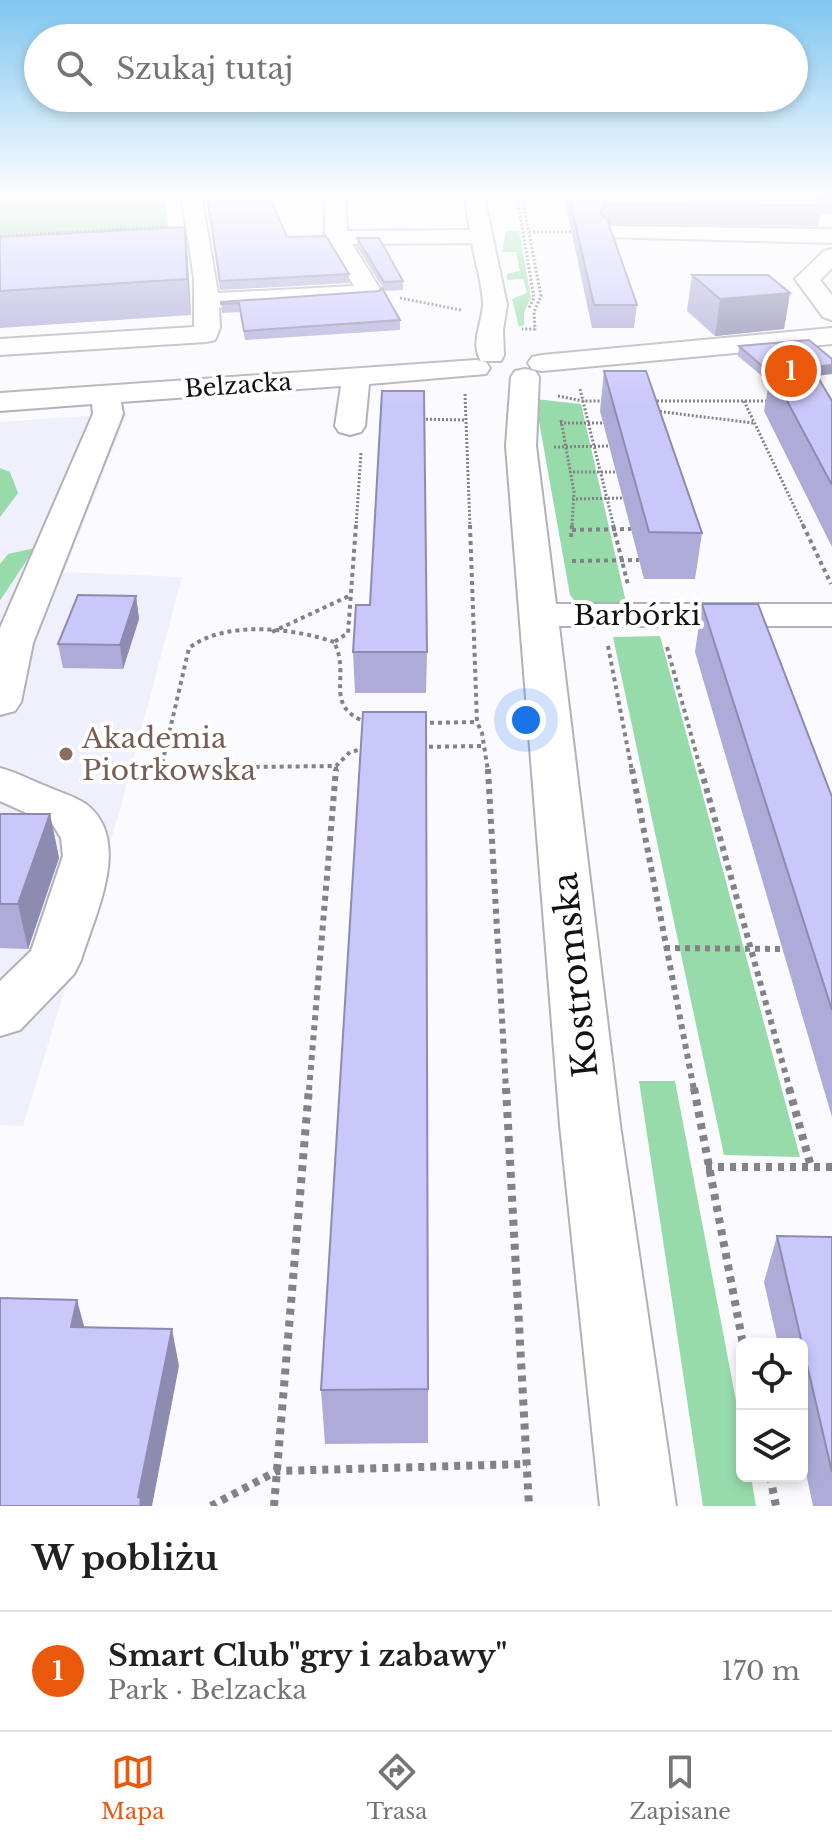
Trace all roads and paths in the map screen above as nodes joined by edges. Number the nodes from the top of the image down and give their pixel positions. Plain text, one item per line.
1 (203, 266) edge
2 (355, 266) edge
3 (455, 266) edge
4 (488, 266) edge
5 (529, 266) edge
6 (536, 266) edge
7 (821, 266) edge
8 (370, 292) junction
9 (208, 301) junction
10 (495, 305) junction
11 (462, 310) junction
12 (463, 320) dead end
13 (830, 333) edge
14 (206, 334) junction
15 (522, 335) junction
16 (0, 347) edge
17 (487, 366) junction
18 (428, 371) junction
19 (353, 376) junction
20 (538, 378) junction
21 (212, 386) junction
22 (580, 387) dead end
23 (105, 394) junction
24 (557, 400) dead end
25 (583, 401) junction
26 (609, 401) edge
27 (648, 401) edge
28 (744, 401) junction
29 (775, 401) edge
30 (0, 402) edge
31 (614, 405) edge
32 (645, 409) edge
33 (559, 412) dead end
34 (561, 423) junction
35 (589, 423) junction
36 (603, 423) dead end
37 (754, 423) junction
38 (356, 437) joint
39 (609, 446) dead end
40 (566, 447) junction
41 (594, 447) junction
42 (571, 472) junction
43 (601, 472) junction
44 (616, 472) dead end
45 (535, 496) junction
46 (623, 498) dead end
47 (574, 499) junction
48 (607, 499) junction
49 (614, 529) junction
50 (631, 529) dead end
51 (622, 560) junction
52 (639, 560) dead end
53 (832, 585) edge
54 (351, 595) junction
55 (644, 604) junction
56 (538, 615) junction
57 (600, 615) junction
58 (832, 615) edge
59 (271, 632) junction
60 (334, 642) junction
61 (0, 702) edge
62 (477, 722) junction
63 (372, 723) edge
64 (417, 723) edge
65 (484, 746) junction
66 (408, 747) edge
67 (367, 748) edge
68 (336, 766) junction
69 (0, 782) edge
70 (665, 948) junction
71 (751, 948) junction
72 (780, 949) dead end
73 (0, 1015) edge
74 (706, 1167) junction
75 (811, 1167) junction
76 (832, 1167) edge
77 (742, 1338) edge
78 (527, 1464) junction
79 (277, 1471) junction
80 (771, 1482) edge
81 (211, 1506) edge
82 (274, 1506) edge
83 (529, 1506) edge
84 (638, 1506) edge
85 (776, 1506) edge

1 - 9 street
2 - 8 street
3 - 11 path
4 - 10 street, Kostromska
5 - 15 path
6 - 15 path
7 - 13 street
8 - 9 street
8 - 11 path
9 - 14 street
10 - 15 street, Kostromska
10 - 17 street, Kostromska
11 - 12 path
13 - 20 street
14 - 16 street
14 - 21 street
17 - 18 street, Belzacka
17 - 20 street, Belzacka
17 - 45 street, Kostromska
18 - 19 street, Belzacka
18 - 62 path
19 - 21 street, Belzacka
19 - 38 street
20 - 24 path
20 - 25 path
20 - 45 street, Kostromska
21 - 23 street, Belzacka
22 - 25 path
23 - 30 street, Belzacka
23 - 61 street
25 - 26 path
25 - 31 path
25 - 35 path
27 - 28 path
28 - 29 path
28 - 37 path
32 - 37 path
33 - 34 path
34 - 35 path
34 - 40 path
34 - 45 path
35 - 36 path
35 - 41 path
37 - 53 path
38 - 54 path
39 - 41 path
40 - 41 path
40 - 42 path
40 - 45 path
41 - 43 path
42 - 43 path
42 - 45 path
42 - 47 path
43 - 44 path
43 - 48 path
45 - 47 path
45 - 47 path
45 - 49 path
45 - 51 path
45 - 56 street, Kostromska
45 - 57 path
46 - 48 path
47 - 48 path
48 - 49 path
49 - 50 path
49 - 51 path
51 - 52 path
51 - 55 path
54 - 59 path
54 - 60 path
55 - 57 street, Barbórki
55 - 58 street, Barbórki
55 - 71 path
56 - 57 street, Barbórki
56 - 84 street, Kostromska
57 - 70 path
59 - 60 path
59 - 68 path
60 - 63 path
62 - 64 path
62 - 65 path
65 - 66 path
65 - 78 path
67 - 68 path
68 - 79 path
69 - 73 street
70 - 71 path
70 - 74 path
71 - 72 path
71 - 75 path
74 - 75 path
74 - 77 path
75 - 76 path
78 - 79 path
78 - 83 path
79 - 81 path
79 - 82 path
80 - 85 path

